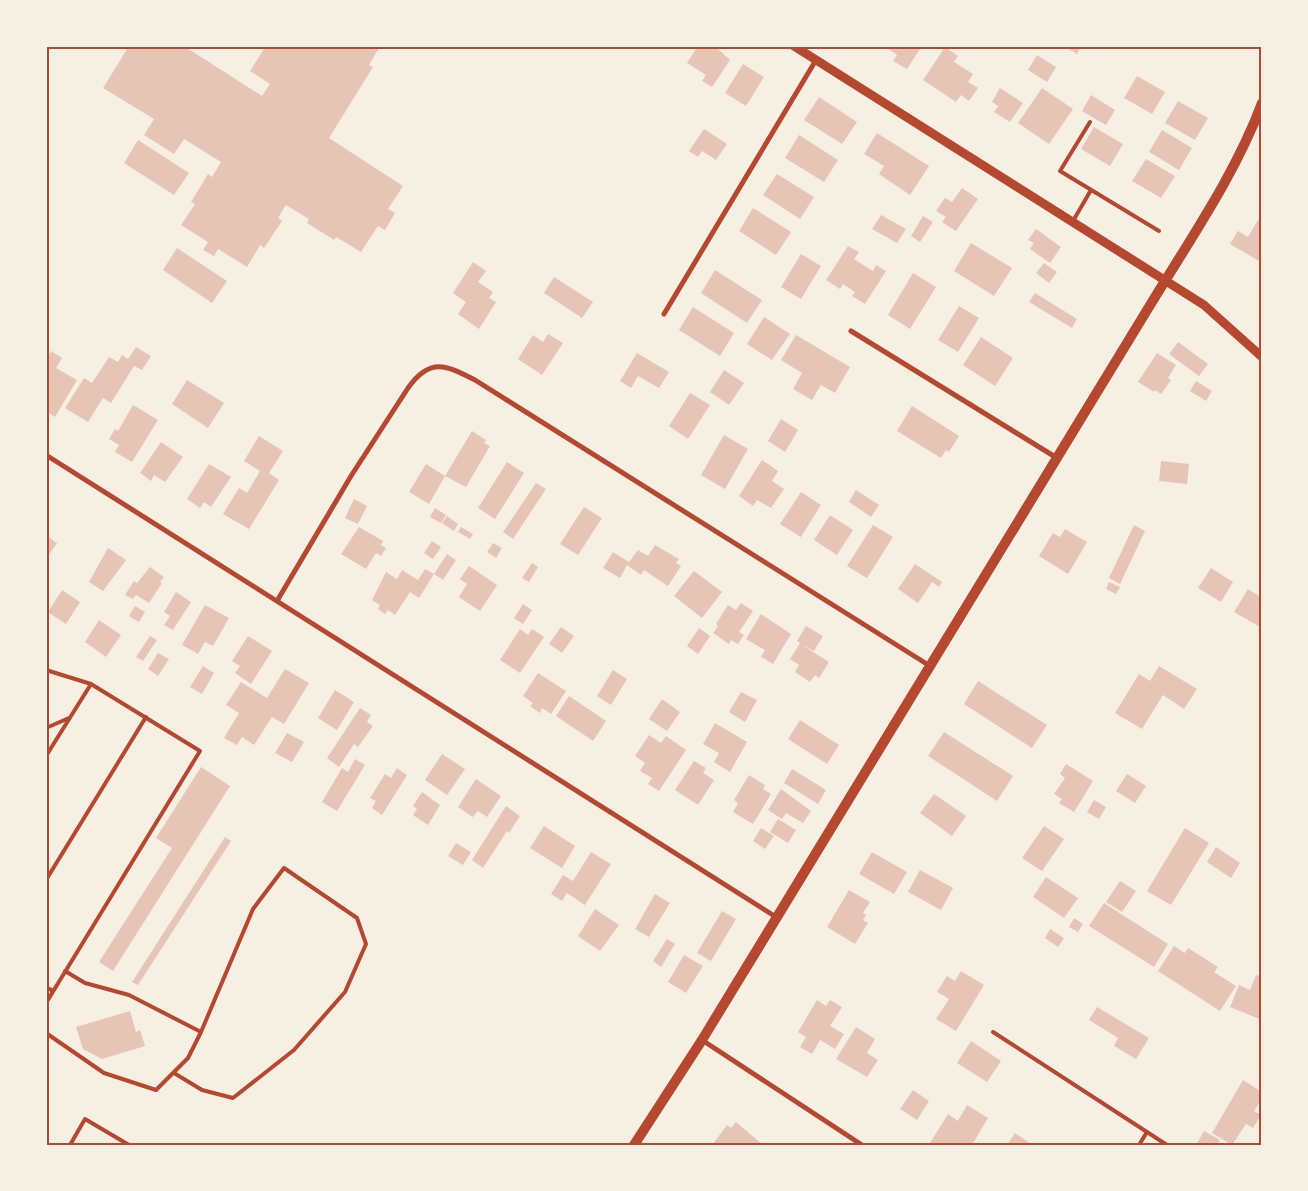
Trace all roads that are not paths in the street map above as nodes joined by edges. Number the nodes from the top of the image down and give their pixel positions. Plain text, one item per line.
1 (794, 46) edge
2 (816, 60) junction
3 (1262, 103) edge
4 (1090, 122) dead end
5 (1091, 190) junction
6 (1072, 221) junction
7 (1159, 231) dead end
8 (1166, 280) junction
9 (664, 314) dead end
10 (851, 331) dead end
11 (1262, 357) edge
12 (46, 455) edge
13 (1057, 458) junction
14 (276, 601) junction
15 (930, 666) junction
16 (46, 670) edge
17 (91, 684) junction
18 (146, 717) junction
19 (70, 718) junction
20 (46, 728) edge
21 (46, 756) edge
22 (46, 880) edge
23 (776, 917) junction
24 (66, 971) junction
25 (46, 987) edge
26 (53, 991) junction
27 (46, 1004) edge
28 (46, 1032) edge
29 (201, 1032) junction
30 (993, 1032) dead end
31 (702, 1040) junction
32 (174, 1073) junction
33 (1147, 1132) junction
34 (70, 1145) edge
35 (129, 1145) edge
36 (634, 1145) edge
37 (862, 1145) edge
38 (1139, 1145) edge
39 (1167, 1145) edge

1 - 2 street
2 - 6 street
2 - 9 street
3 - 8 main road
4 - 5 lane
5 - 6 lane
5 - 7 lane
6 - 8 street
8 - 11 street
8 - 13 main road
10 - 13 street
12 - 14 street
13 - 15 main road
14 - 15 street
14 - 23 street
15 - 23 main road
16 - 17 lane
17 - 18 lane
17 - 19 lane
18 - 22 lane
18 - 24 lane
19 - 20 lane
19 - 21 lane
23 - 31 main road
24 - 26 lane
24 - 29 lane
25 - 26 lane
26 - 27 lane
28 - 32 lane
29 - 32 lane
29 - 32 lane
30 - 33 lane
31 - 36 main road
31 - 37 street
33 - 38 lane
33 - 39 lane
34 - 35 lane

